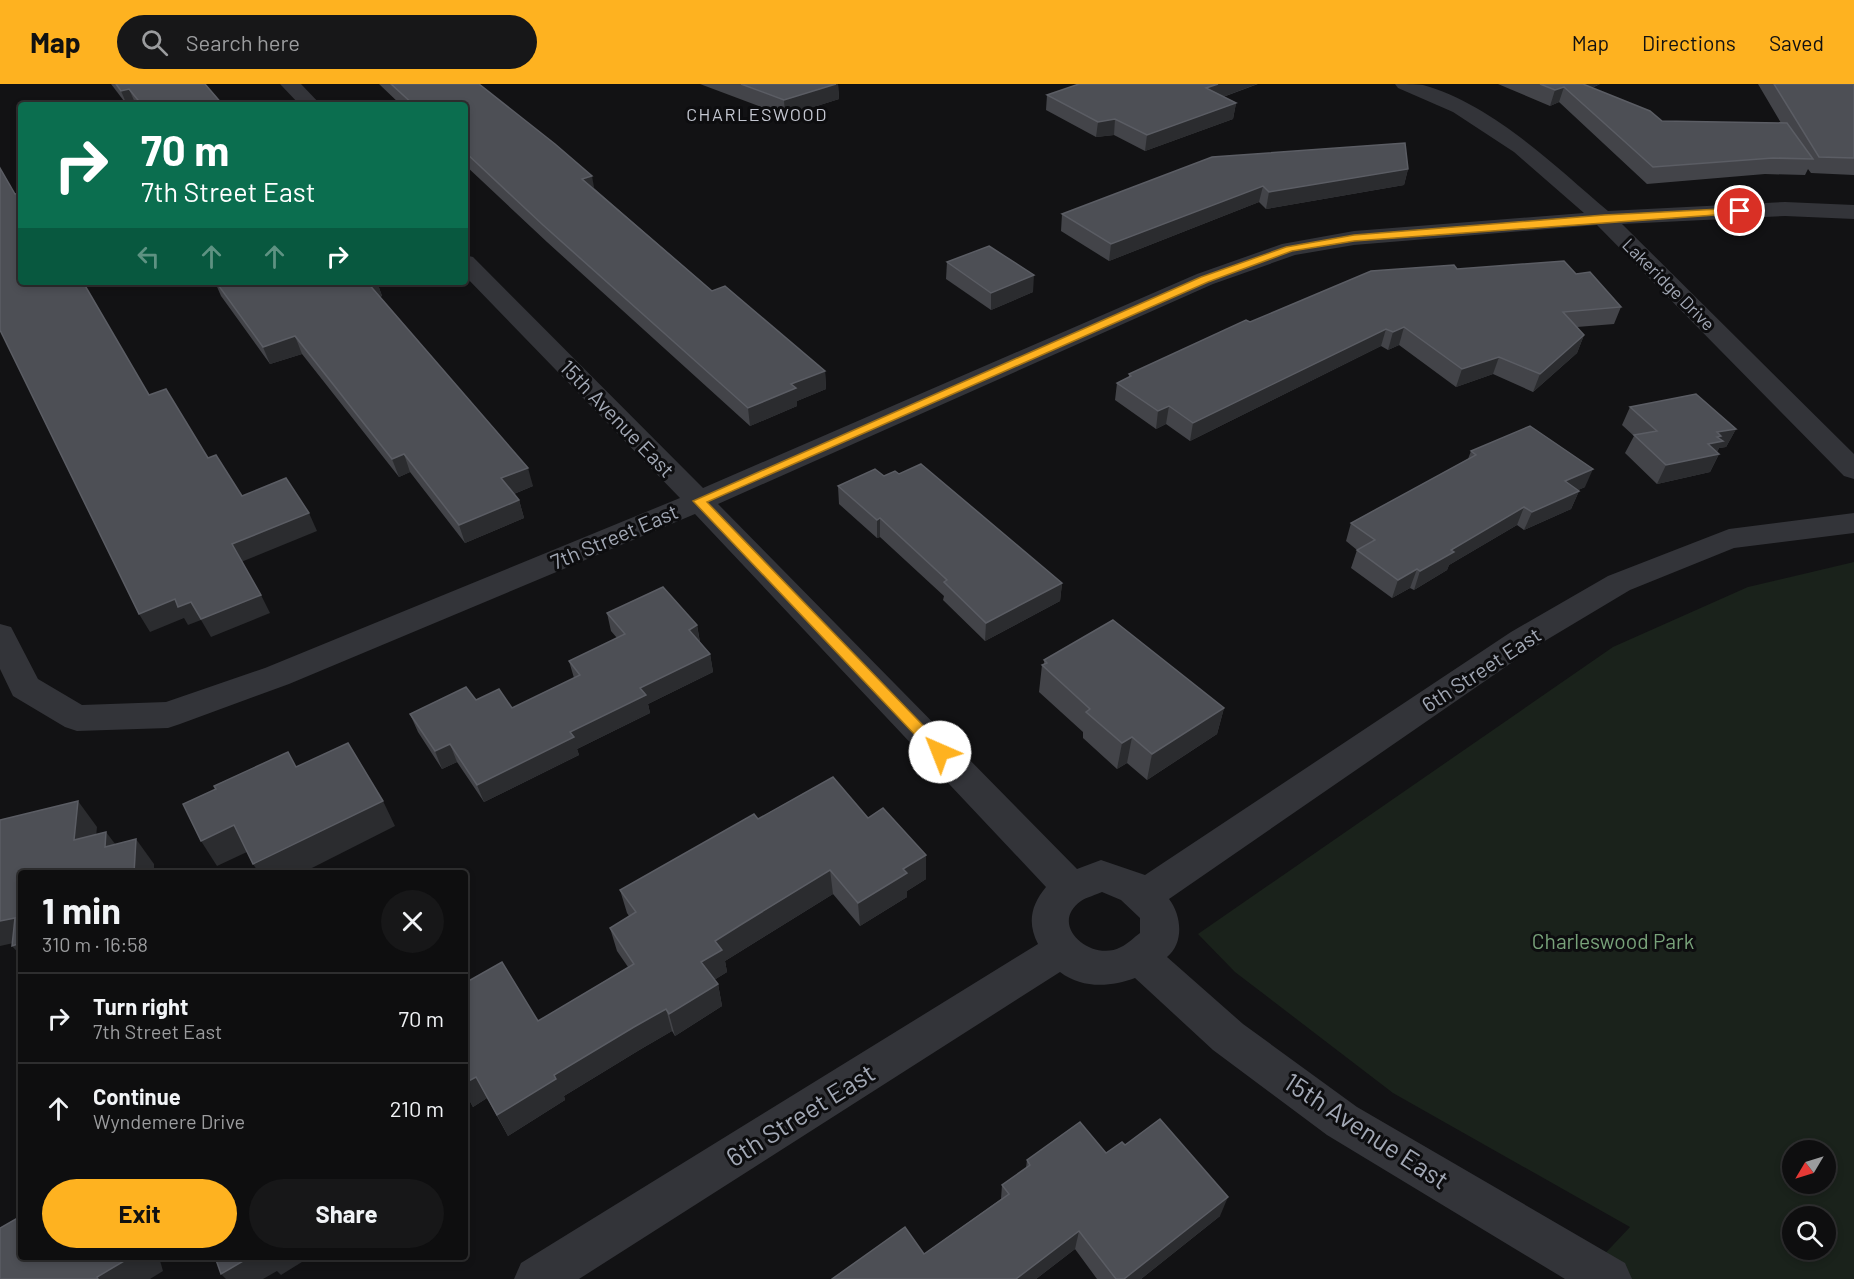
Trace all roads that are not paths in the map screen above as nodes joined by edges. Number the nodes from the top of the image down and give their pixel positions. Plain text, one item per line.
1 (290, 84) edge
2 (1405, 84) edge
3 (308, 102) edge
4 (1854, 212) edge
5 (1604, 218) junction
6 (468, 265) edge
7 (1854, 470) edge
8 (699, 501) junction
9 (1854, 523) edge
10 (0, 635) edge
11 (1069, 886) junction
12 (1144, 896) junction
13 (1062, 950) junction
14 (1141, 959) junction
15 (537, 1279) edge
16 (1609, 1279) edge

1 - 3 street
2 - 5 street, Lakeridge Drive
4 - 5 street, 7th Street East
5 - 7 street, Lakeridge Drive
5 - 8 street, 7th Street East
6 - 8 street, 15th Avenue East
8 - 10 street, 7th Street East
8 - 11 street, 15th Avenue East
9 - 12 street, 6th Street East
11 - 12 street
11 - 13 street
12 - 14 street
13 - 14 street
13 - 15 street, 6th Street East
14 - 16 street, 15th Avenue East

